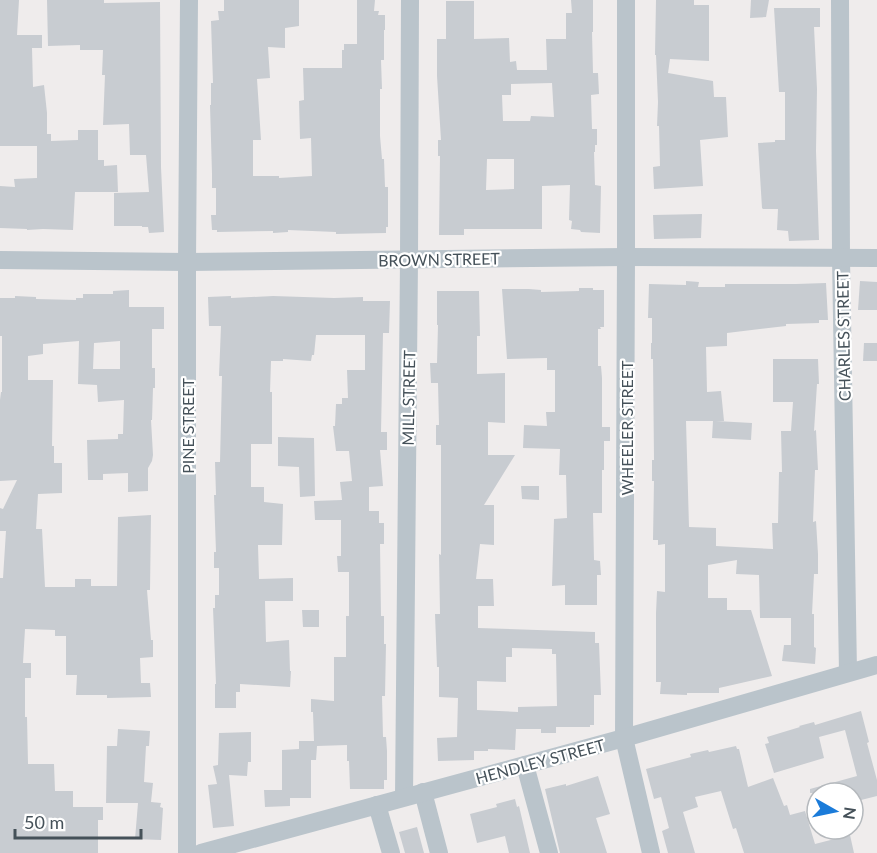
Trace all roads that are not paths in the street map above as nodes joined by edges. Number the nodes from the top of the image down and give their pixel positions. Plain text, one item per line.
1 (189, 0) edge
2 (410, 0) edge
3 (626, 0) edge
4 (840, 0) edge
5 (626, 257) junction
6 (841, 258) junction
7 (877, 258) edge
8 (0, 260) edge
9 (410, 260) junction
10 (187, 262) junction
11 (877, 665) edge
12 (848, 672) junction
13 (624, 738) junction
14 (525, 765) junction
15 (423, 792) junction
16 (404, 797) junction
17 (377, 805) junction
18 (187, 853) edge
19 (201, 853) edge
20 (391, 853) edge
21 (440, 853) edge
22 (549, 853) edge
23 (651, 853) edge

1 - 10 street, PINE STREET
2 - 9 street, MILL STREET
3 - 5 street, WHEELER STREET
4 - 6 street, CHARLES STREET
5 - 6 street, BROWN STREET
5 - 9 street, BROWN STREET
5 - 13 street, WHEELER STREET
6 - 7 street, BROWN STREET
6 - 12 street, CHARLES STREET
8 - 10 street, BROWN STREET
9 - 10 street, BROWN STREET
9 - 16 street, MILL STREET
10 - 18 street, PINE STREET
11 - 12 street, HENDLEY STREET
12 - 13 street, HENDLEY STREET
13 - 14 street, HENDLEY STREET
13 - 23 street, WHEELER STREET
14 - 15 street, HENDLEY STREET
14 - 22 street
15 - 16 street, HENDLEY STREET
15 - 21 street
16 - 17 street, HENDLEY STREET
17 - 19 street, HENDLEY STREET
17 - 20 street

